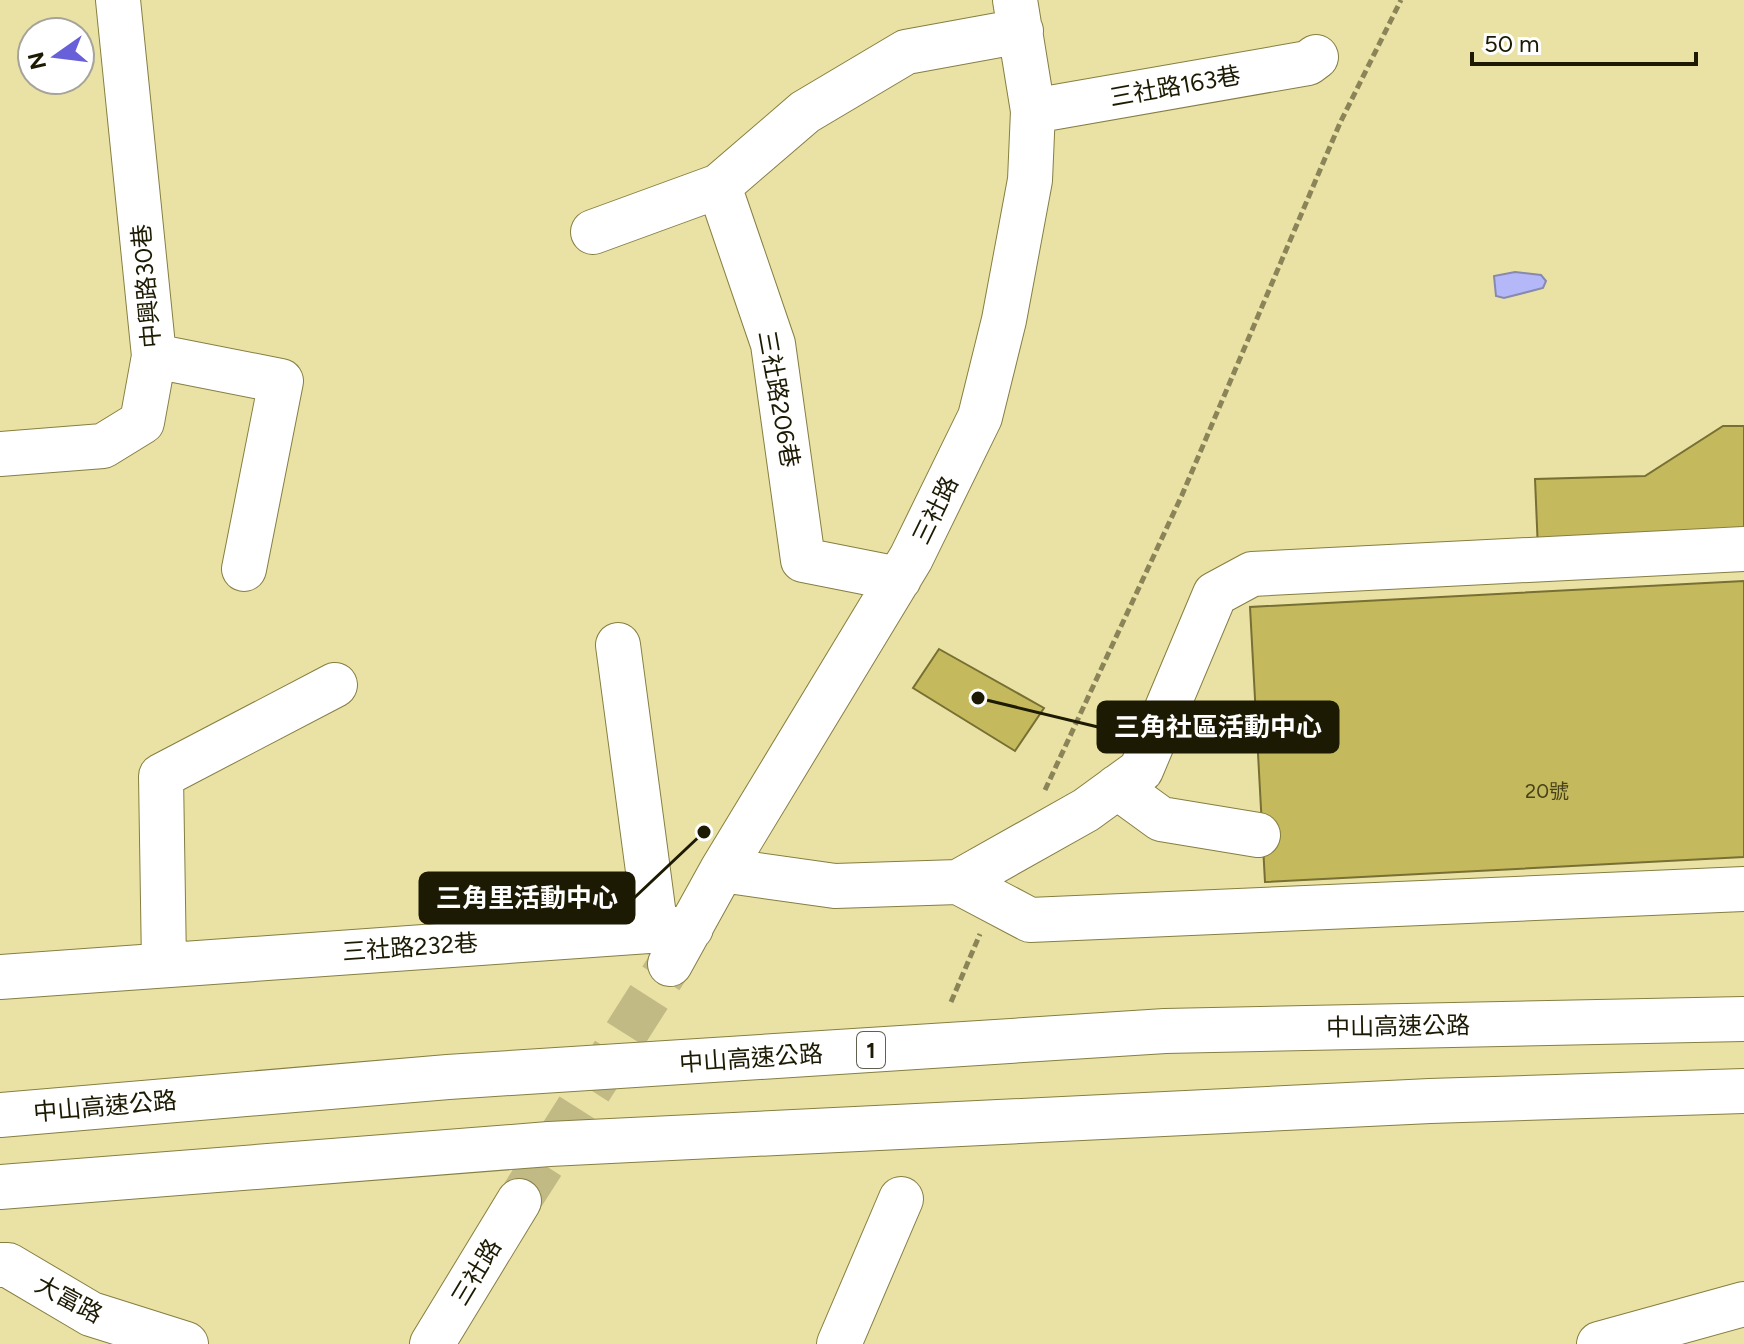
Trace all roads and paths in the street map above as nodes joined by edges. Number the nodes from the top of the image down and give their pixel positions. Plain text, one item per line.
1 (118, 0) edge
2 (1401, 0) edge
3 (1018, 15) edge
4 (1316, 57) dead end
5 (1033, 111) junction
6 (719, 186) junction
7 (593, 232) dead end
8 (154, 356) junction
9 (0, 454) edge
10 (1744, 549) edge
11 (244, 569) dead end
12 (899, 579) junction
13 (618, 645) dead end
14 (335, 685) dead end
15 (1117, 787) junction
16 (1045, 791) dead end
17 (1258, 835) dead end
18 (722, 870) junction
19 (1744, 889) edge
20 (976, 891) junction
21 (672, 941) junction
22 (164, 964) junction
23 (0, 977) edge
24 (951, 1002) dead end
25 (1744, 1019) edge
26 (1744, 1091) edge
27 (0, 1115) edge
28 (0, 1187) edge
29 (901, 1199) dead end
30 (519, 1201) tunnel mouth
31 (0, 1265) edge
32 (1744, 1304) edge
33 (186, 1344) edge
34 (432, 1344) edge
35 (839, 1344) edge
36 (1599, 1344) edge

1 - 8 main road, 中興路30巷
2 - 16 path
3 - 5 main road, 三社路
3 - 6 main road
4 - 5 main road, 三社路163巷
5 - 12 main road, 三社路
6 - 7 main road
6 - 12 main road, 三社路206巷
8 - 9 main road, 中興路30巷
8 - 11 main road
10 - 15 main road
12 - 18 main road, 三社路
13 - 21 main road
14 - 22 main road
15 - 17 main road
15 - 20 main road
18 - 20 main road
18 - 21 main road, 三社路
19 - 20 main road
20 - 24 path
21 - 22 main road, 三社路232巷
22 - 23 main road, 三社路232巷
25 - 27 main road, 中山高速公路 / 1
26 - 28 main road
29 - 35 main road
30 - 34 main road, 三社路
31 - 33 main road, 大富路
32 - 36 main road

